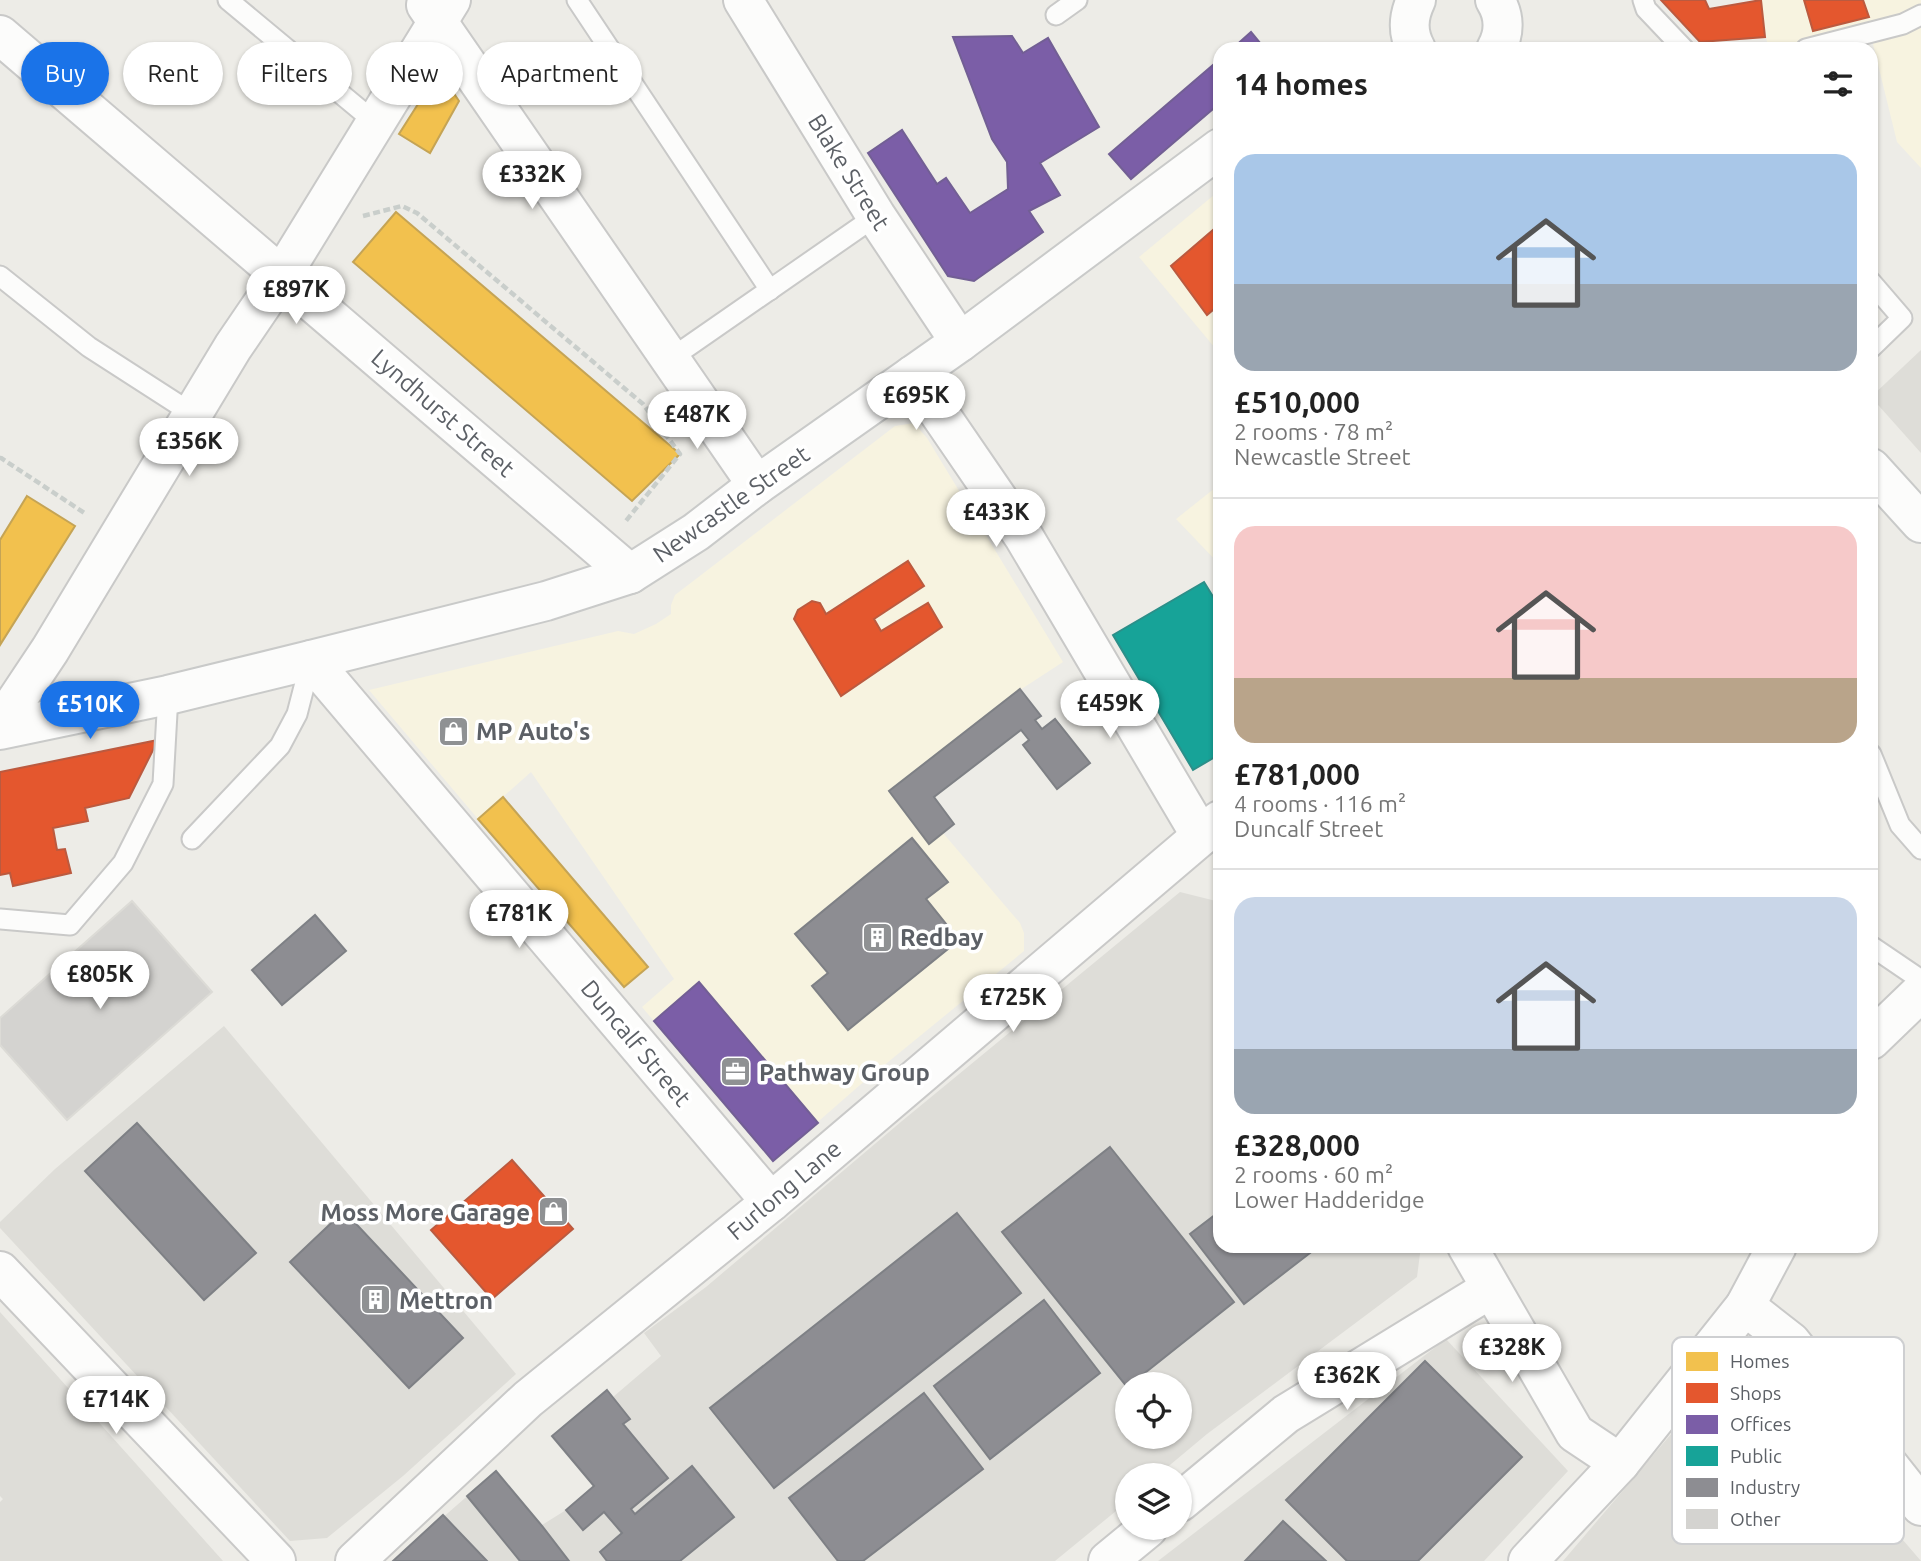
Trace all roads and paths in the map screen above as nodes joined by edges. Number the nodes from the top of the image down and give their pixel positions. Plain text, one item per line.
1 (228, 0) edge
2 (577, 0) edge
3 (743, 0) edge
4 (1077, 0) edge
5 (1416, 0) edge
6 (1495, 0) edge
7 (1643, 0) edge
8 (437, 7) edge
9 (1056, 15) dead end
10 (1921, 15) edge
11 (0, 35) edge
12 (1407, 42) edge
13 (1498, 42) edge
14 (1677, 42) edge
15 (1832, 42) edge
16 (376, 123) junction
17 (1213, 153) edge
18 (876, 216) junction
19 (356, 218) dead end
20 (282, 275) junction
21 (0, 276) edge
22 (770, 290) junction
23 (1878, 290) edge
24 (1878, 341) edge
25 (960, 342) junction
26 (676, 369) junction
27 (913, 375) junction
28 (193, 414) junction
29 (0, 460) edge
30 (1878, 476) edge
31 (757, 485) junction
32 (1921, 523) edge
33 (119, 536) junction
34 (616, 563) junction
35 (311, 660) junction
36 (169, 695) junction
37 (0, 728) edge
38 (1878, 771) edge
39 (1213, 824) edge
40 (1213, 827) edge
41 (192, 839) dead end
42 (1921, 849) edge
43 (0, 919) edge
44 (1878, 951) edge
45 (1921, 980) edge
46 (1921, 992) edge
47 (1878, 1033) edge
48 (771, 1202) junction
49 (1471, 1253) edge
50 (1773, 1253) edge
51 (0, 1271) edge
52 (1490, 1289) junction
53 (1745, 1306) junction
54 (1720, 1337) edge
55 (1785, 1337) edge
56 (1672, 1398) edge
57 (1620, 1463) junction
58 (1904, 1485) edge
59 (1192, 1492) edge
60 (1921, 1506) edge
61 (1133, 1540) edge
62 (276, 1561) edge
63 (355, 1561) edge
64 (1108, 1561) edge
65 (1528, 1561) edge

1 - 16 lane
2 - 22 lane
3 - 18 street, Blake Street
4 - 9 lane
5 - 12 street
6 - 13 street
7 - 14 lane
8 - 16 street
8 - 26 street
10 - 15 lane
11 - 20 street, Lyndhurst Street
16 - 20 street
17 - 25 street, Newcastle Street
18 - 22 lane
18 - 25 street, Blake Street
19 - 34 path
20 - 28 street
20 - 34 street, Lyndhurst Street
21 - 28 lane
22 - 26 lane
23 - 24 lane
25 - 27 street, Newcastle Street
26 - 31 street
27 - 31 street, Newcastle Street
27 - 39 street
28 - 33 street
29 - 33 path
30 - 32 street
31 - 34 street, Newcastle Street
33 - 37 street
34 - 35 street, Newcastle Street
35 - 36 street, Newcastle Street
35 - 41 lane
35 - 48 street, Duncalf Street
36 - 37 street, Newcastle Street
36 - 43 lane
38 - 42 lane
40 - 48 street, Furlong Lane
44 - 45 lane
46 - 47 street
48 - 63 street, Furlong Lane
49 - 52 street
50 - 53 street
51 - 62 street
52 - 57 street
52 - 59 street
53 - 54 street
53 - 55 street
56 - 57 street
57 - 65 street
58 - 60 street
61 - 64 street

